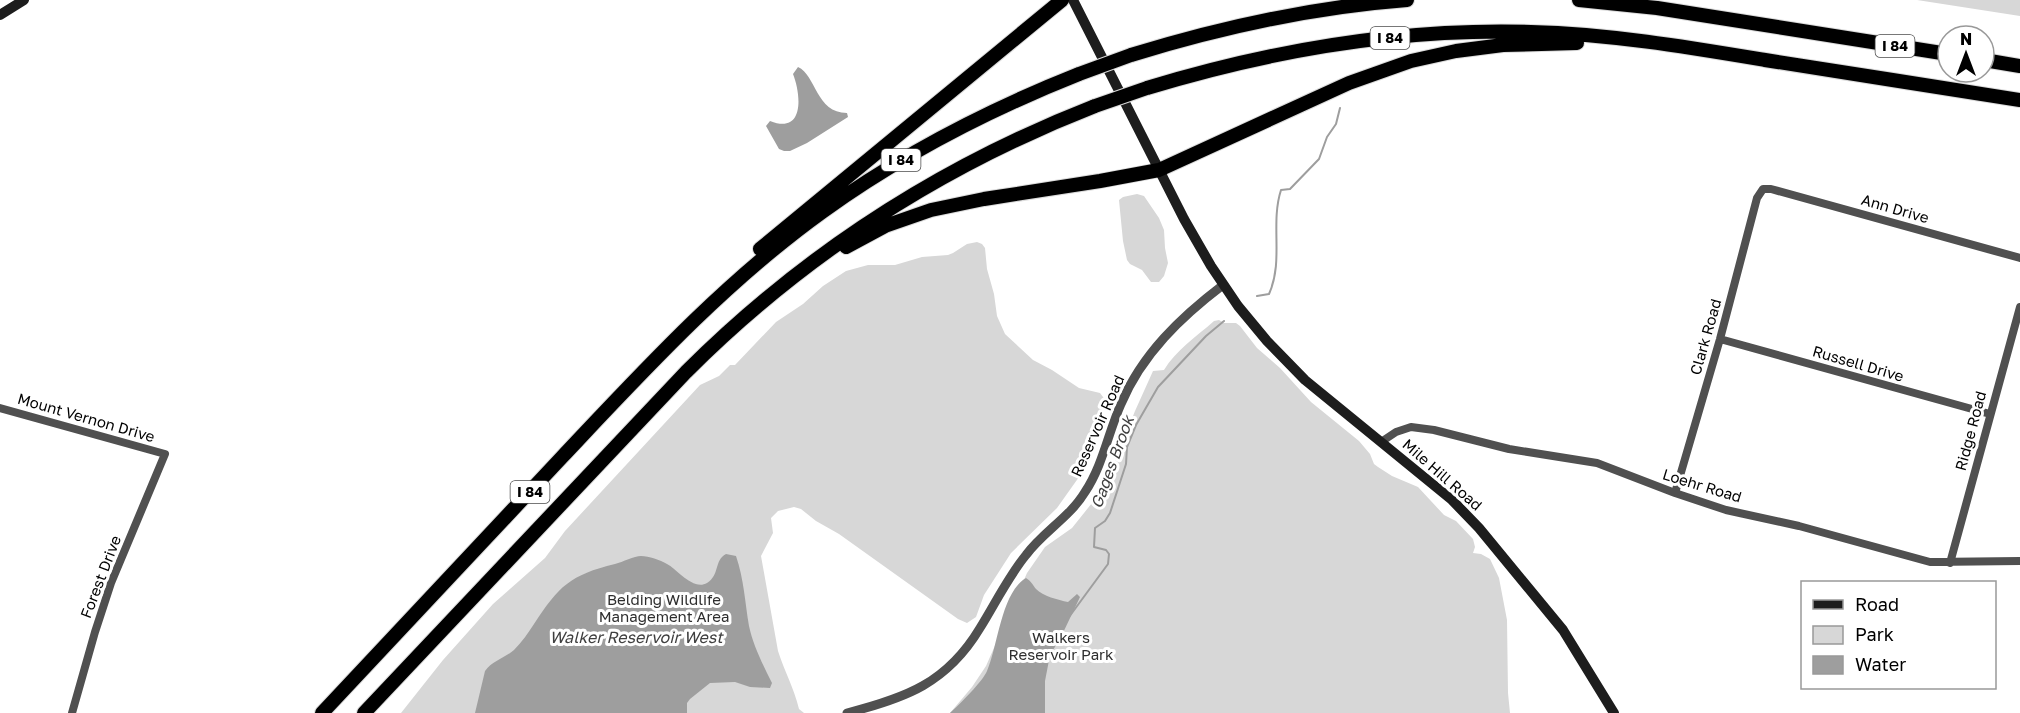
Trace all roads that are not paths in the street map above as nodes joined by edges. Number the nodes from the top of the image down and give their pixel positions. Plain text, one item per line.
1 (24, 0) edge
2 (1062, 0) edge
3 (1073, 0) edge
4 (1407, 0) edge
5 (1579, 0) edge
6 (0, 15) edge
7 (1638, 40) junction
8 (1936, 52) edge
9 (1996, 62) edge
10 (2020, 66) edge
11 (2020, 100) edge
12 (1159, 170) junction
13 (1763, 189) joint
14 (2020, 258) edge
15 (810, 263) junction
16 (742, 276) junction
17 (1223, 285) junction
18 (2020, 307) edge
19 (1720, 339) junction
20 (0, 408) edge
21 (1990, 414) junction
22 (1381, 442) junction
23 (165, 454) joint
24 (1675, 494) junction
25 (2020, 561) edge
26 (1950, 563) junction
27 (72, 713) edge
28 (322, 713) edge
29 (364, 713) edge
30 (847, 713) edge
31 (1614, 713) edge

1 - 6 main road
2 - 16 highway
3 - 12 main road
4 - 16 highway, I 84, bridge
5 - 8 highway, I 84
7 - 11 highway, I 84
7 - 12 highway
7 - 15 highway, I 84, bridge
9 - 10 highway
12 - 15 highway
12 - 17 main road
13 - 14 street, Ann Drive
13 - 19 street, Clark Road
15 - 29 highway, I 84
16 - 28 highway, I 84
17 - 22 main road, Mile Hill Road
17 - 30 street, Reservoir Road
18 - 21 street, Ridge Road
19 - 21 street, Russell Drive
19 - 24 street, Clark Road
20 - 23 street, Mount Vernon Drive
21 - 26 street, Ridge Road
22 - 24 street, Loehr Road
22 - 31 main road, Mile Hill Road
23 - 27 street, Forest Drive
24 - 26 street, Loehr Road
25 - 26 street, Loehr Road

